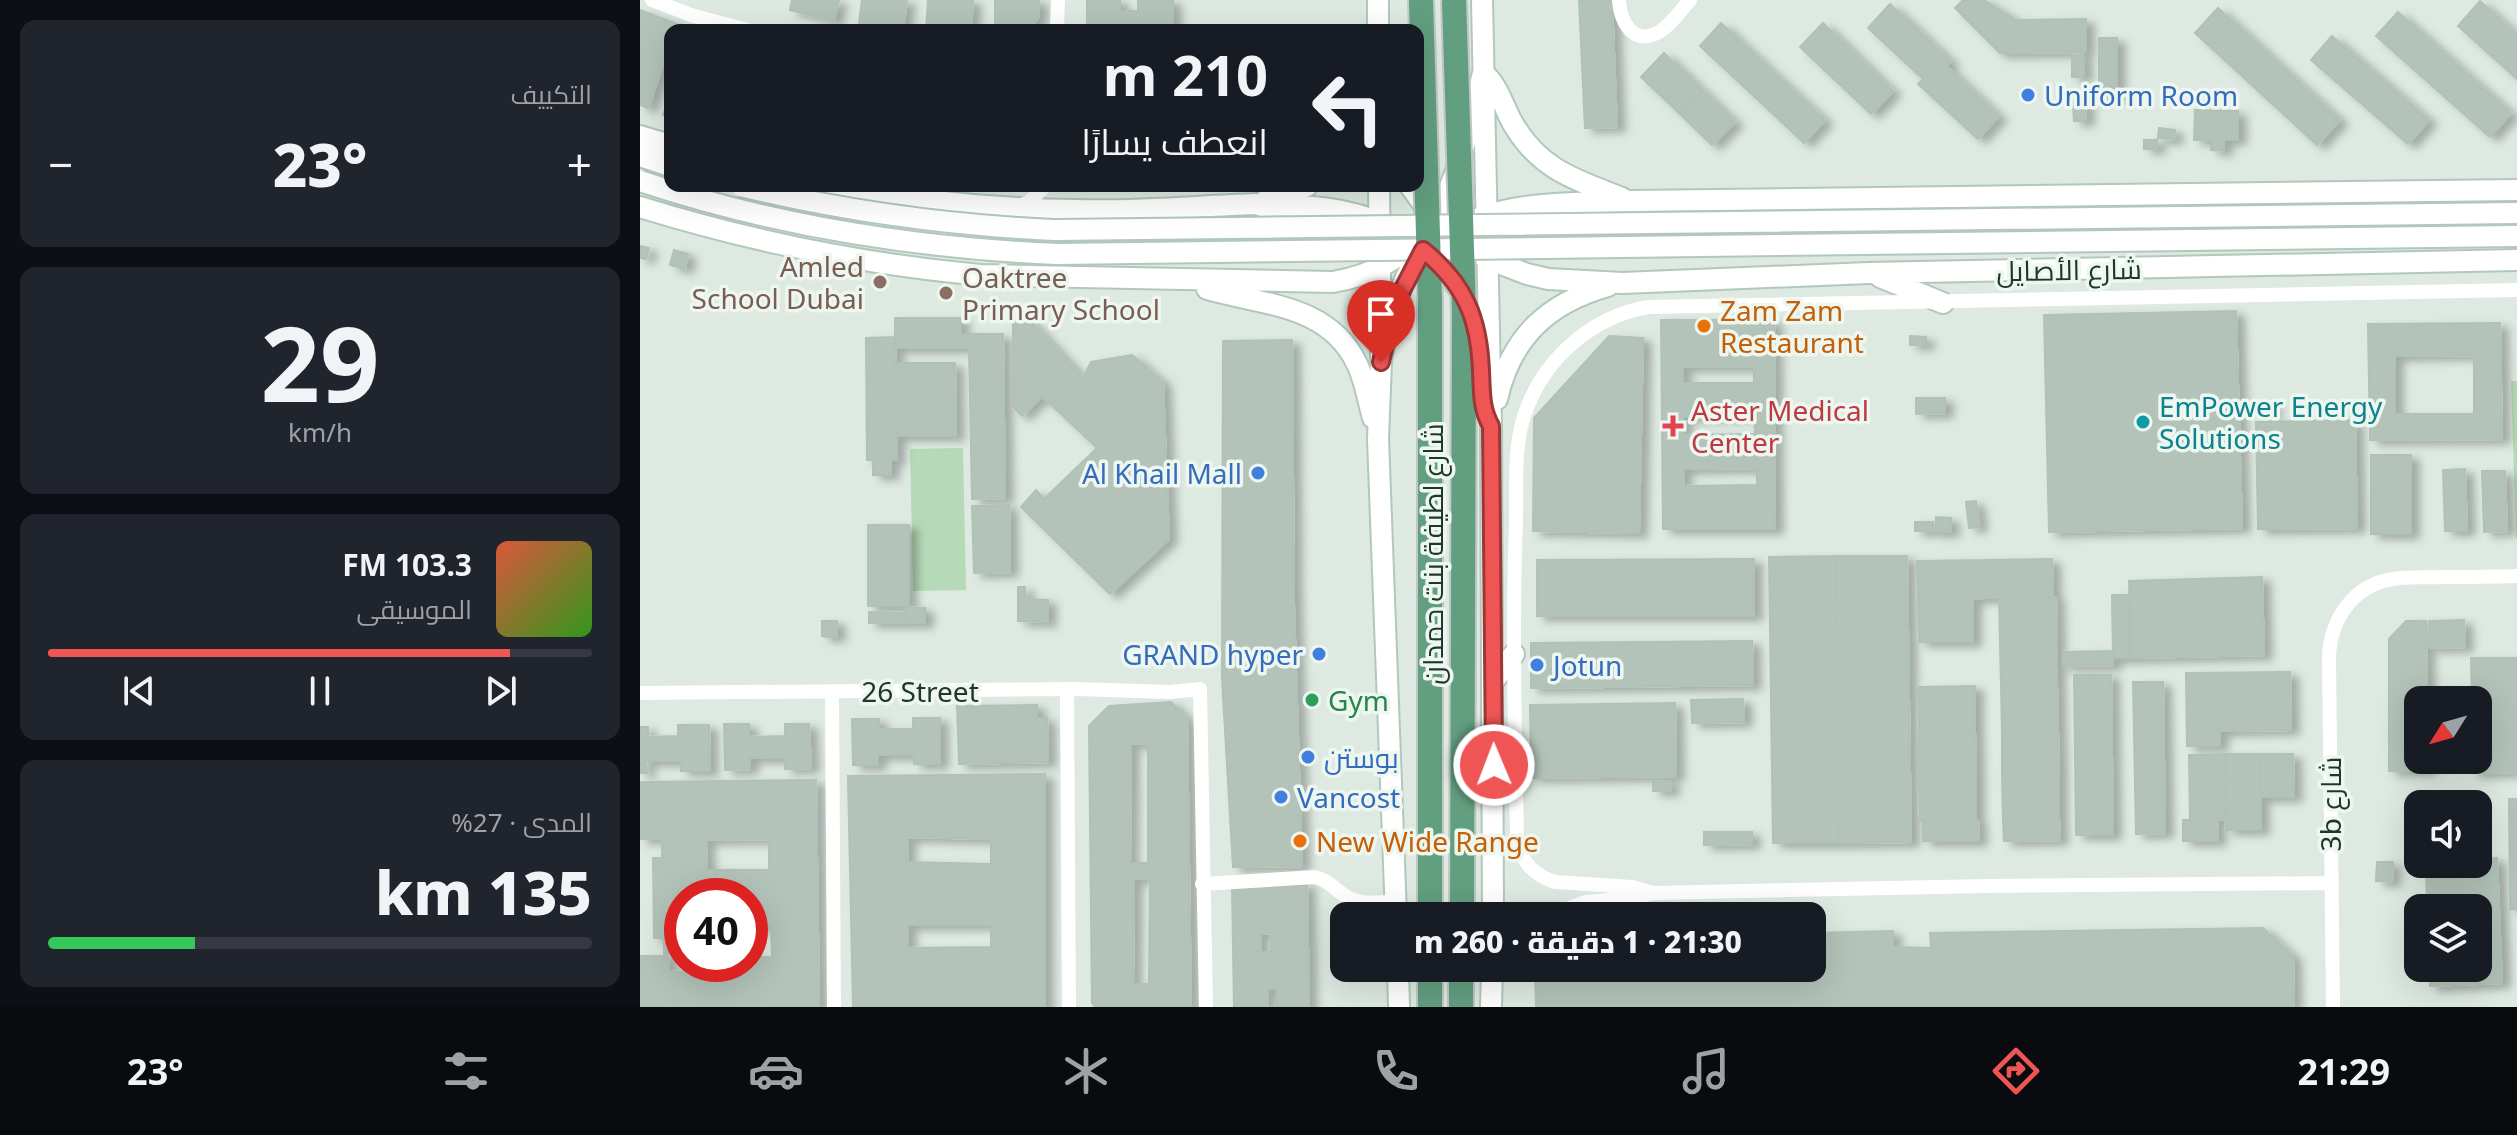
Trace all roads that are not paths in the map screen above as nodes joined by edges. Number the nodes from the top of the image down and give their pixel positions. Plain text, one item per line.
1 (652, 0) edge
2 (1058, 0) edge
3 (1378, 0) edge
4 (1421, 0) edge
5 (1454, 0) edge
6 (1482, 0) edge
7 (1690, 0) edge
8 (1620, 1) edge
9 (725, 24) edge
10 (1057, 24) edge
11 (1378, 24) edge
12 (1422, 24) edge
13 (1483, 73) junction
14 (1424, 99) edge
15 (640, 136) edge
16 (664, 143) edge
17 (640, 156) edge
18 (664, 164) edge
19 (640, 181) edge
20 (664, 188) edge
21 (2517, 190) edge
22 (677, 192) edge
23 (769, 192) edge
24 (873, 192) edge
25 (1039, 192) edge
26 (1290, 192) edge
27 (1379, 192) edge
28 (1415, 192) edge
29 (1630, 201) junction
30 (1256, 204) junction
31 (640, 207) edge
32 (1016, 208) junction
33 (2517, 213) edge
34 (1488, 214) junction
35 (1380, 222) junction
36 (1442, 226) junction
37 (2517, 236) edge
38 (1419, 246) junction
39 (1488, 259) junction
40 (2517, 260) edge
41 (1379, 269) junction
42 (1869, 273) junction
43 (1188, 281) junction
44 (1622, 283) junction
45 (2517, 290) edge
46 (1943, 303) junction
47 (1381, 362) junction
48 (1491, 426) junction
49 (1378, 439) junction
50 (2517, 576) edge
51 (1514, 654) junction
52 (1493, 682) junction
53 (1067, 690) junction
54 (832, 692) junction
55 (640, 693) edge
56 (2330, 883) junction
57 (1202, 884) junction
58 (1653, 893) junction
59 (1359, 902) edge
60 (1396, 902) edge
61 (1430, 902) edge
62 (1462, 902) edge
63 (1493, 902) edge
64 (1585, 902) edge
65 (1396, 982) edge
66 (1398, 982) edge
67 (1430, 982) edge
68 (1461, 982) edge
69 (1493, 982) edge
70 (834, 1007) edge
71 (1069, 1007) edge
72 (1206, 1007) edge
73 (1391, 1007) edge
74 (1399, 1007) edge
75 (1430, 1007) edge
76 (1461, 1007) edge
77 (1491, 1007) edge
78 (2333, 1007) edge

1 - 9 street
2 - 10 street
3 - 11 street
4 - 12 main road, شارع لطيفة بنت حمدان, bridge
5 - 62 main road, شارع لطيفة بنت حمدان, bridge
6 - 13 street
7 - 8 street
13 - 29 street
13 - 34 street
13 - 36 street
14 - 61 main road, شارع لطيفة بنت حمدان, bridge
15 - 16 street
17 - 18 street
19 - 20 street, bridge
21 - 29 street
22 - 37 street, bridge
23 - 33 street, bridge
24 - 32 street
25 - 32 street
26 - 30 street
27 - 35 street
28 - 36 street
29 - 34 street
30 - 32 street
30 - 35 street
31 - 43 street
34 - 36 street
34 - 39 street
35 - 38 street
35 - 41 street
36 - 38 street
36 - 39 street
38 - 41 street
38 - 47 street
38 - 48 street
39 - 44 street
39 - 48 street
40 - 42 street, شارع الأصايل
41 - 43 street
41 - 47 street
42 - 44 street, شارع الأصايل
42 - 46 street
43 - 49 street
44 - 48 street
45 - 46 street
46 - 51 street
47 - 49 street, شارع لطيفة بنت حمدان
48 - 52 street
49 - 60 street, شارع لطيفة بنت حمدان
50 - 56 street, 3b شارع
51 - 52 street
51 - 58 street
52 - 63 street
53 - 54 street, 26 Street
53 - 57 street, 26 Street
53 - 71 street
54 - 55 street, 26 Street
54 - 70 street
56 - 58 street
56 - 78 street, 3b شارع
57 - 59 street
57 - 72 street
58 - 64 street
65 - 73 street
66 - 74 street
67 - 75 main road
68 - 76 main road
69 - 77 street

